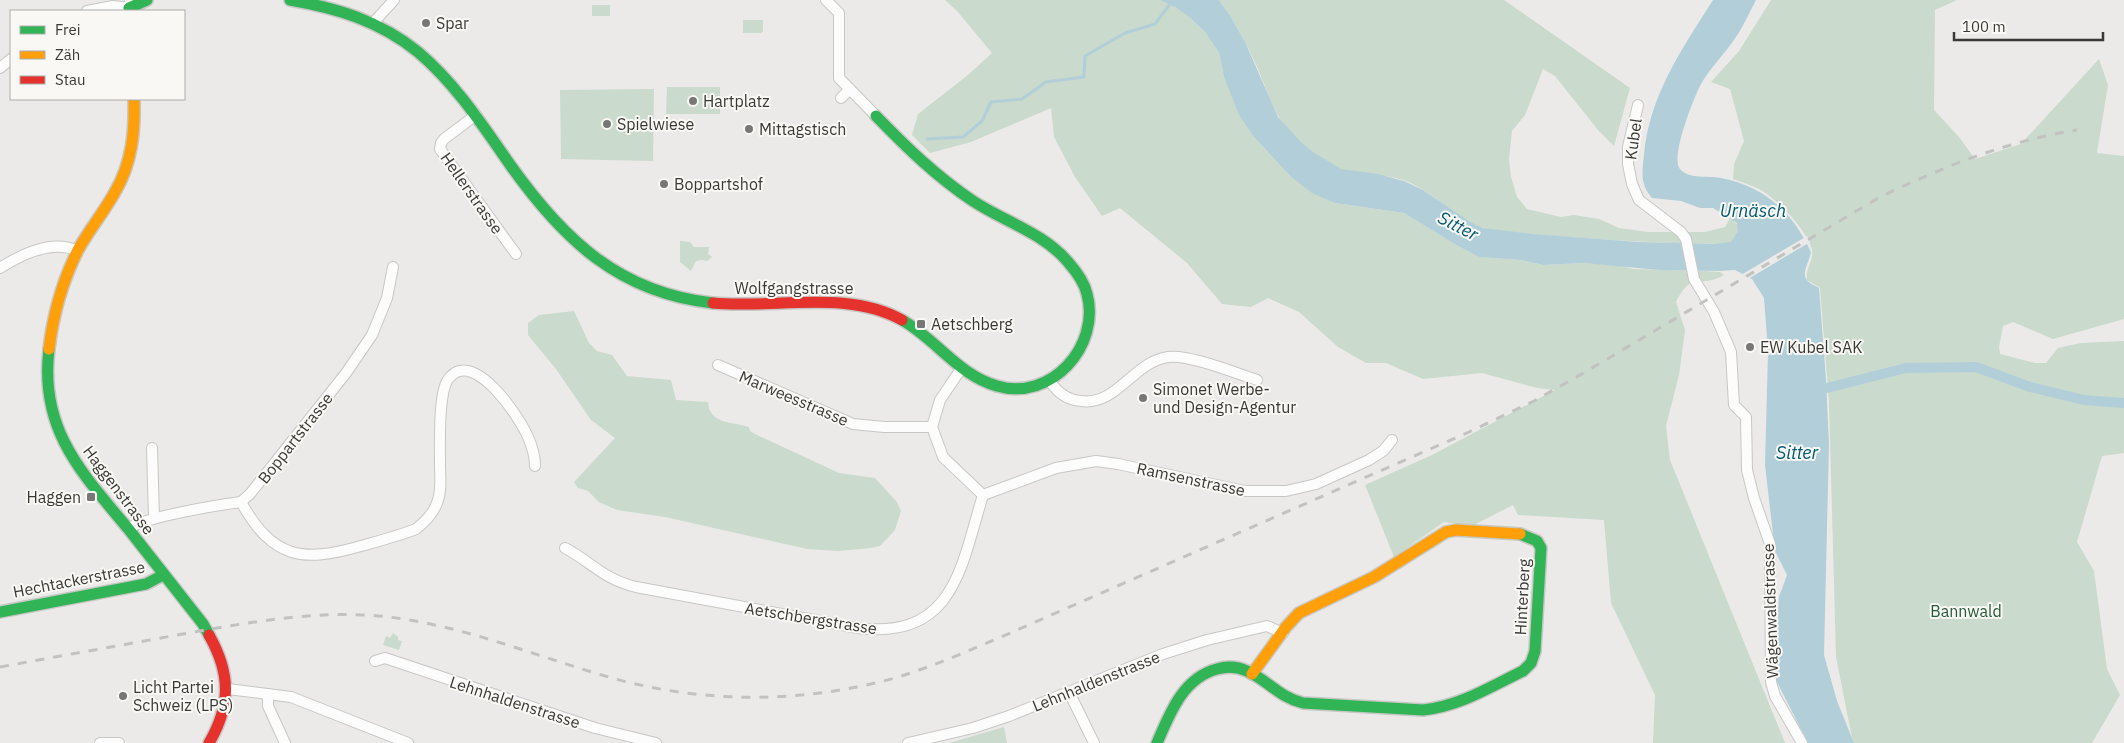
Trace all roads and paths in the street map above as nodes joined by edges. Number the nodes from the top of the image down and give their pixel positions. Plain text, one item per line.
1 (147, 0) edge
2 (290, 0) edge
3 (394, 0) edge
4 (826, 0) edge
5 (130, 6) edge
6 (93, 10) edge
7 (374, 22) junction
8 (10, 60) edge
9 (0, 68) edge
10 (850, 89) junction
11 (842, 98) dead end
12 (134, 100) edge
13 (1638, 105) dead end
14 (476, 116) junction
15 (876, 116) joint
16 (78, 252) junction
17 (516, 254) dead end
18 (394, 267) dead end
19 (0, 268) edge
20 (1694, 279) joint
21 (718, 366) dead end
22 (961, 369) junction
23 (1257, 380) dead end
24 (1050, 381) junction
25 (932, 427) junction
26 (1392, 440) dead end
27 (152, 448) dead end
28 (534, 466) dead end
29 (983, 495) junction
30 (241, 502) junction
31 (154, 518) junction
32 (128, 529) junction
33 (565, 548) dead end
34 (163, 575) junction
35 (0, 612) edge
36 (1283, 633) junction
37 (375, 661) dead end
38 (1252, 674) junction
39 (228, 689) junction
40 (1069, 692) junction
41 (268, 694) junction
42 (100, 743) edge
43 (119, 743) edge
44 (209, 743) edge
45 (285, 743) edge
46 (408, 743) edge
47 (656, 743) edge
48 (908, 743) edge
49 (1094, 743) edge
50 (1157, 743) edge
51 (1802, 743) edge

1 - 5 street
2 - 7 street, Wolfgangstrasse
3 - 7 street
4 - 10 street, Wolfgangstrasse
5 - 6 street
7 - 14 street, Wolfgangstrasse
8 - 9 street
10 - 11 street
10 - 15 street, Wolfgangstrasse
12 - 16 street, Haggenstrasse
13 - 20 street, Kubel
14 - 17 street, Hellerstrasse
14 - 22 street, Wolfgangstrasse
15 - 24 street, Wolfgangstrasse
16 - 19 street
16 - 32 street, Haggenstrasse
18 - 30 street, Boppartstrasse
20 - 51 street, Wägenwaldstrasse
21 - 25 street, Marweesstrasse
22 - 24 street, Wolfgangstrasse
22 - 25 street
23 - 24 street
25 - 29 street
26 - 29 street, Ramsenstrasse
27 - 31 street
28 - 30 street
29 - 33 street, Aetschbergstrasse
30 - 31 street
31 - 32 street
32 - 34 street, Haggenstrasse
34 - 35 street, Hechtackerstrasse
34 - 39 street, Haggenstrasse
36 - 38 street, Hinterberg
36 - 38 street, Hinterberg
36 - 40 street, Lehnhaldenstrasse
37 - 47 street, Lehnhaldenstrasse
38 - 50 street, Hinterberg
39 - 41 street
39 - 44 street, Haggenstrasse
40 - 48 street, Lehnhaldenstrasse
40 - 49 street
41 - 45 street
41 - 46 street
42 - 43 street

